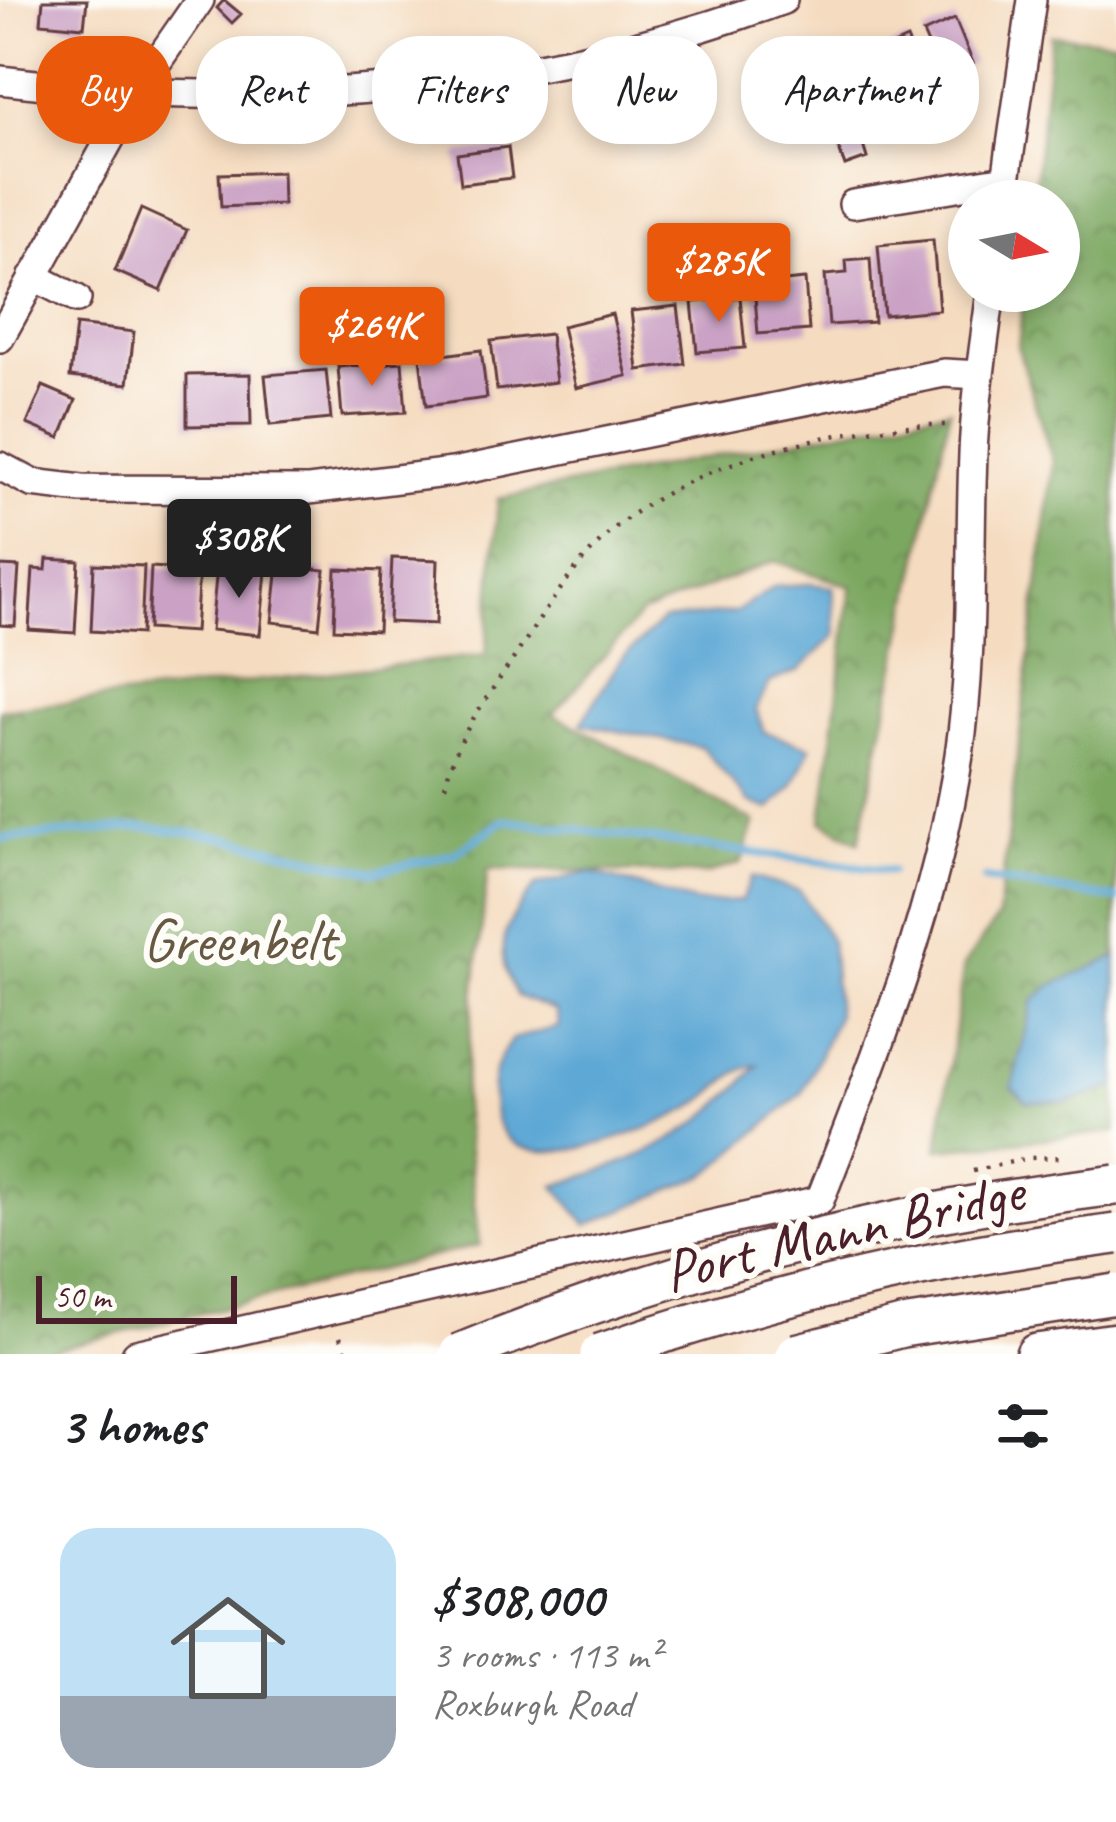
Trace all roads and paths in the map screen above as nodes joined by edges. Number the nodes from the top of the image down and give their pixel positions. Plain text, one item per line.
1 (200, 0) edge
2 (783, 0) edge
3 (1032, 0) edge
4 (172, 40) edge
5 (0, 80) edge
6 (36, 84) edge
7 (172, 93) edge
8 (107, 144) edge
9 (1005, 180) edge
10 (948, 195) edge
11 (853, 204) dead end
12 (33, 276) junction
13 (77, 299) dead end
14 (988, 312) edge
15 (0, 338) edge
16 (980, 375) junction
17 (974, 437) junction
18 (0, 466) edge
19 (446, 786) dead end
20 (1116, 1185) edge
21 (1116, 1234) edge
22 (1116, 1294) edge
23 (1116, 1343) edge
24 (136, 1354) edge
25 (459, 1354) edge
26 (600, 1354) edge
27 (796, 1354) edge
28 (1036, 1354) edge

1 - 4 street
2 - 7 street
3 - 9 street
5 - 6 street
8 - 12 street
10 - 11 street
12 - 13 street
12 - 15 street
14 - 16 street
16 - 17 street
16 - 18 street
17 - 19 path
17 - 24 street
20 - 25 highway, bridge
21 - 26 highway, Port Mann Bridge, bridge
22 - 27 highway, Port Mann Bridge, bridge
23 - 28 highway

